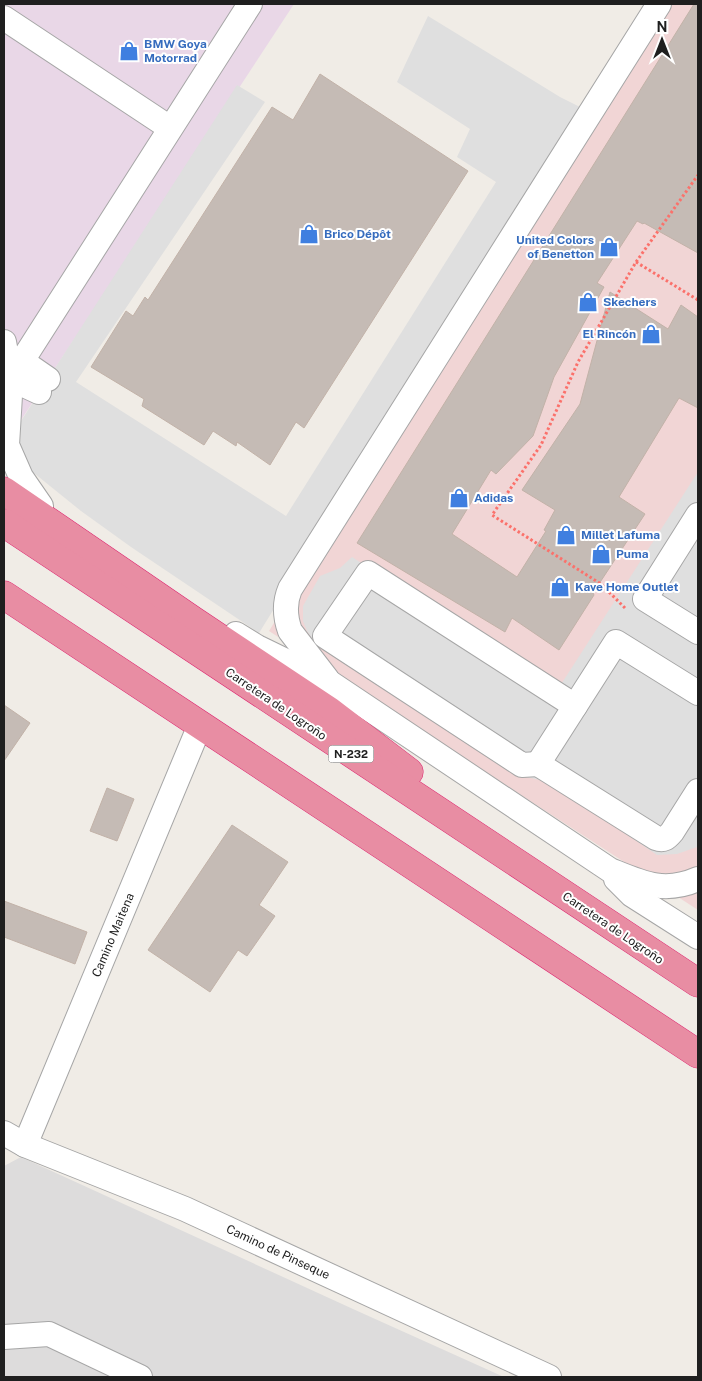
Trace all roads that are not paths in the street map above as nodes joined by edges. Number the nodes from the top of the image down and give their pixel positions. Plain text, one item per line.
1 (250, 4) edge
2 (659, 4) edge
3 (4, 18) edge
4 (170, 128) junction
5 (4, 342) edge
6 (12, 375) edge
7 (43, 385) dead end
8 (4, 485) edge
9 (4, 491) edge
10 (41, 506) junction
11 (698, 515) edge
12 (4, 523) edge
13 (4, 595) edge
14 (698, 632) edge
15 (329, 682) junction
16 (698, 694) edge
17 (575, 706) junction
18 (200, 725) junction
19 (538, 764) junction
20 (698, 791) edge
21 (453, 822) junction
22 (610, 870) junction
23 (698, 879) edge
24 (698, 937) edge
25 (698, 983) edge
26 (698, 1054) edge
27 (13, 1142) edge
28 (4, 1337) edge
29 (114, 1372) edge
30 (140, 1377) edge
31 (549, 1377) edge

1 - 4 street
2 - 15 street
3 - 4 street
4 - 6 street
5 - 6 street
6 - 7 street
6 - 10 street
8 - 10 street
9 - 21 highway
10 - 15 street
11 - 14 street
12 - 21 highway, Carretera de Logroño / N-232
13 - 18 highway
15 - 22 street
16 - 17 street
17 - 19 street
17 - 19 street
18 - 26 highway
18 - 27 street, Camino Maitena
19 - 20 street
21 - 25 highway, Carretera de Logroño / N-232
22 - 23 street
22 - 24 street
27 - 31 street, Camino de Pinseque
28 - 29 street
29 - 30 street

